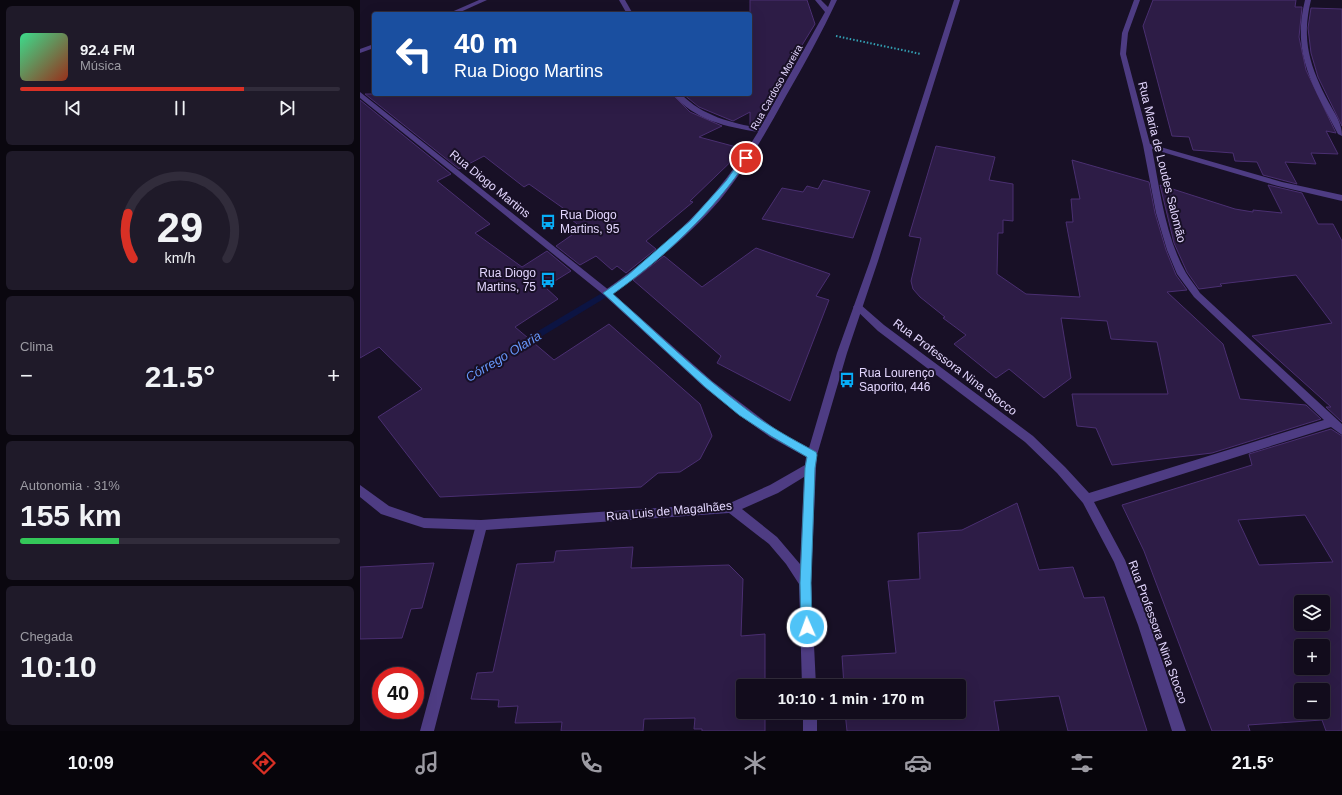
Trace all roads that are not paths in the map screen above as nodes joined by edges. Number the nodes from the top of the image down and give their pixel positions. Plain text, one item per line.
1 (484, 0) edge
2 (622, 0) edge
3 (818, 0) edge
4 (834, 0) edge
5 (957, 0) edge
6 (1137, 0) edge
7 (1308, 0) edge
8 (455, 12) edge
9 (629, 12) edge
10 (829, 12) junction
11 (372, 47) edge
12 (360, 51) edge
13 (360, 94) edge
14 (679, 96) edge
15 (764, 130) junction
16 (1342, 134) edge
17 (1147, 146) junction
18 (1342, 198) edge
19 (607, 293) junction
20 (858, 307) junction
21 (1333, 422) junction
22 (1342, 431) edge
23 (812, 455) junction
24 (810, 468) junction
25 (360, 490) edge
26 (1087, 499) junction
27 (731, 508) junction
28 (480, 525) junction
29 (805, 583) junction
30 (809, 679) edge
31 (810, 719) edge
32 (427, 731) edge
33 (810, 731) edge
34 (1180, 731) edge

1 - 8 street
2 - 9 street
3 - 10 street
4 - 10 street, Rua Cardoso Moreira
5 - 20 street
6 - 17 street, Rua Maria de Loudes Salomão
7 - 16 street
10 - 15 street, Rua Cardoso Moreira
11 - 12 street
13 - 19 street, Rua Diogo Martins
14 - 15 street
15 - 19 street, Rua Cardoso Moreira
17 - 18 street
17 - 21 street, Rua Maria de Loudes Salomão
19 - 23 street, Rua Diogo Martins
20 - 23 street
20 - 26 street, Rua Professora Nina Stocco
21 - 22 street, Rua Maria de Loudes Salomão
21 - 26 street
23 - 24 street
24 - 27 street, Rua Luis de Magalhães
24 - 29 street
25 - 28 street, Rua Luis de Magalhães
26 - 34 street, Rua Professora Nina Stocco
27 - 28 street, Rua Luis de Magalhães
27 - 29 street
28 - 32 street
29 - 30 street
31 - 33 street

